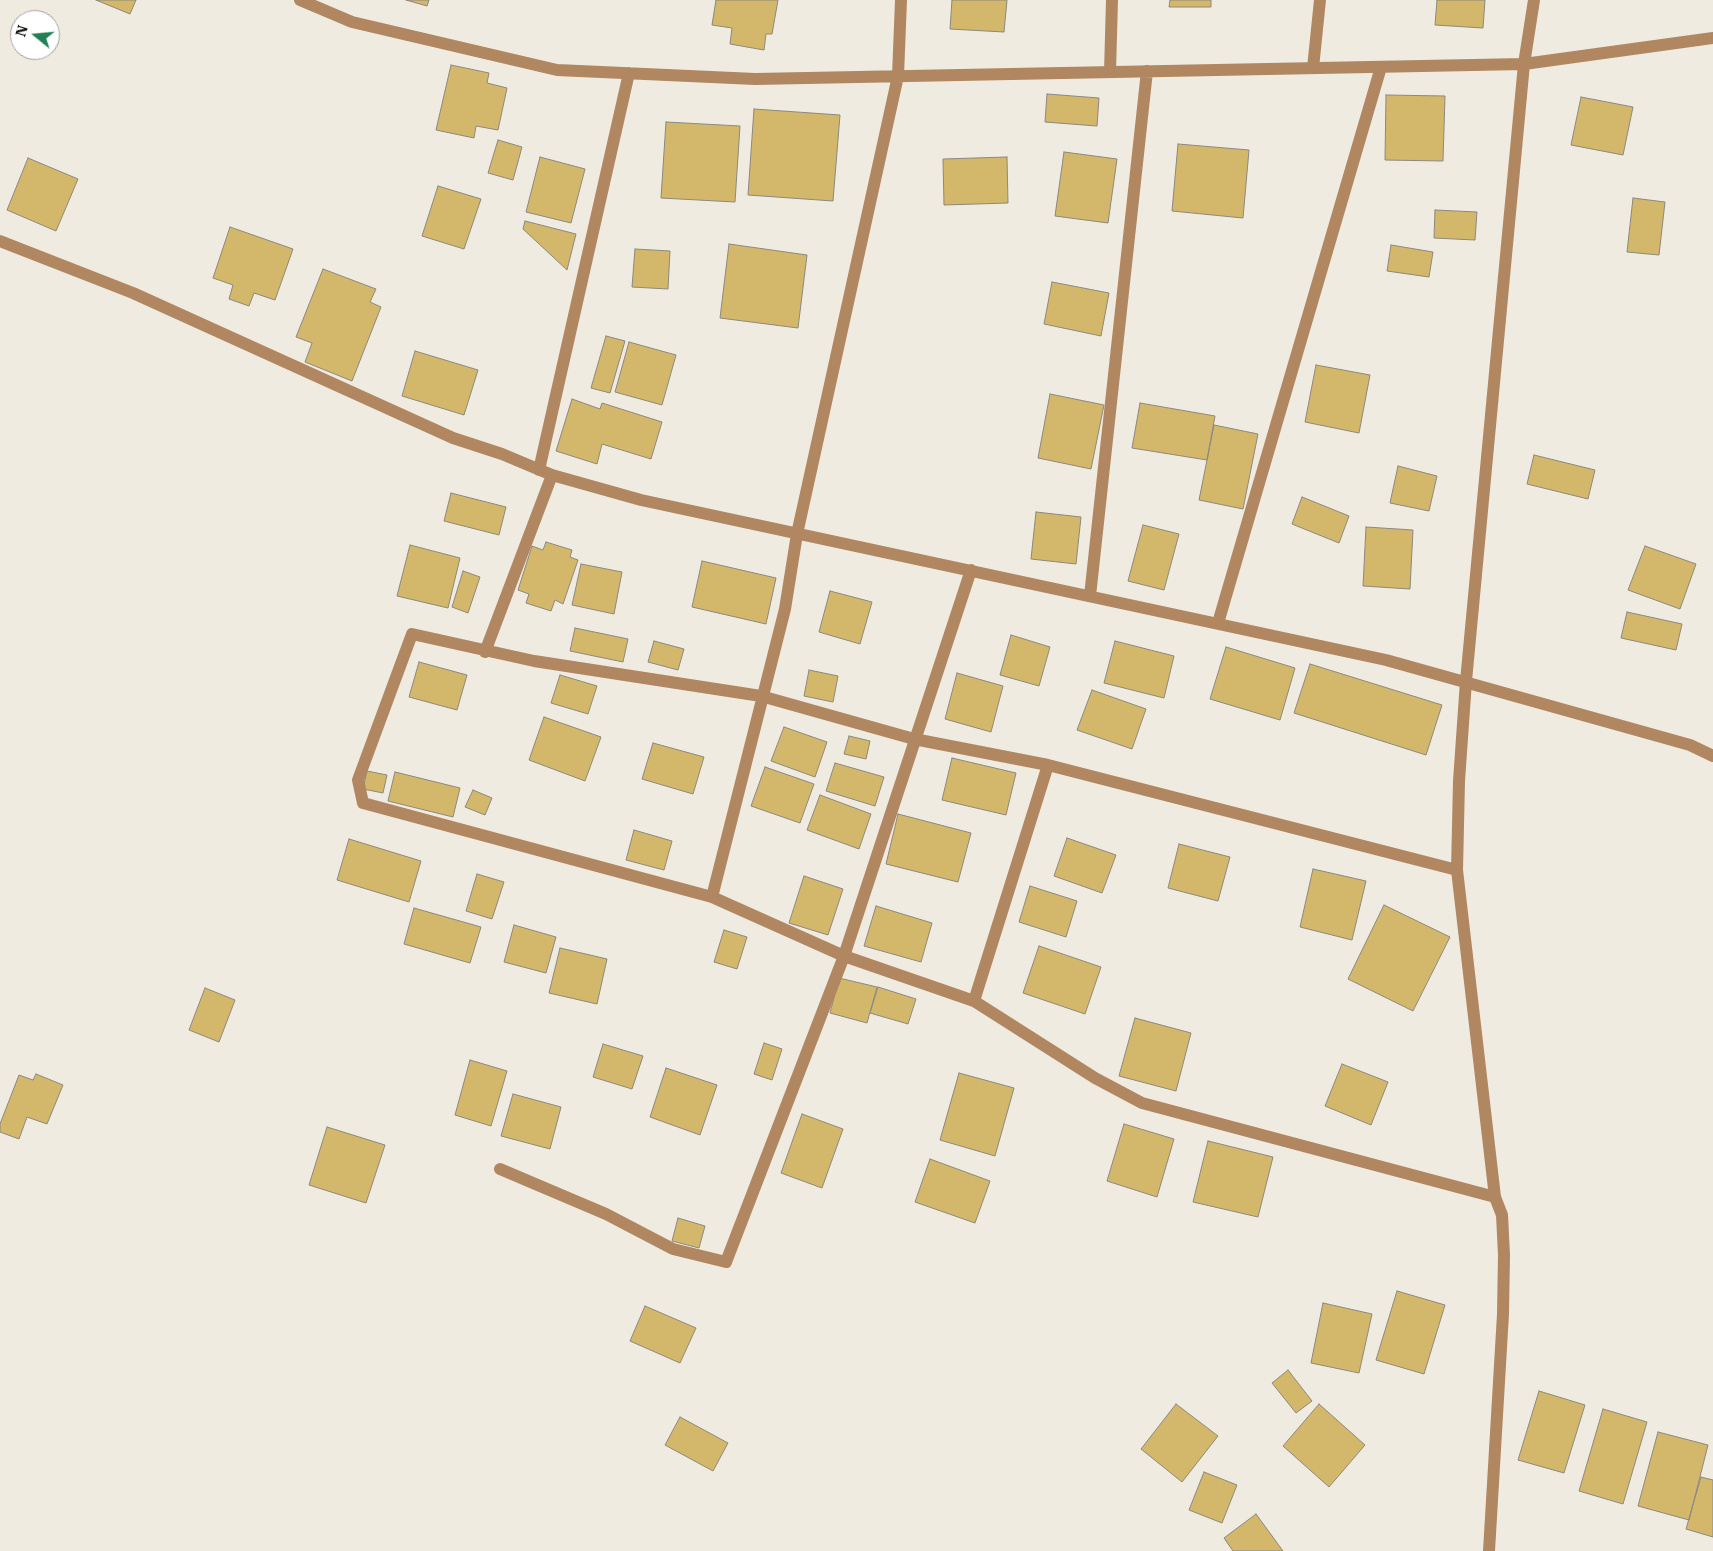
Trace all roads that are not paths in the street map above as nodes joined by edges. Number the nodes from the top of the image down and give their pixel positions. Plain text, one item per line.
1 (300, 0) edge
2 (901, 0) edge
3 (1112, 0) edge
4 (1320, 0) edge
5 (1534, 0) edge
6 (1713, 38) edge
7 (1524, 64) junction
8 (1381, 67) junction
9 (1313, 68) junction
10 (1147, 71) junction
11 (1110, 72) junction
12 (629, 73) junction
13 (898, 76) junction
14 (0, 241) edge
15 (538, 470) junction
16 (552, 476) junction
17 (798, 534) junction
18 (971, 570) junction
19 (1090, 596) junction
20 (1218, 623) junction
21 (485, 652) junction
22 (1466, 681) junction
23 (762, 696) junction
24 (914, 739) junction
25 (1713, 756) edge
26 (1048, 765) junction
27 (1457, 870) junction
28 (712, 897) junction
29 (844, 956) junction
30 (974, 1001) junction
31 (500, 1170) dead end
32 (1495, 1197) junction
33 (1489, 1551) edge

1 - 12 street
2 - 13 street
3 - 11 street
4 - 9 street
5 - 7 street
6 - 7 street
7 - 8 street
7 - 22 street
8 - 9 street
8 - 20 street
9 - 10 street
10 - 11 street
10 - 19 street
11 - 13 street
12 - 13 street
12 - 15 street
13 - 17 street
14 - 15 street
15 - 16 street
16 - 17 street
16 - 21 street
17 - 18 street
17 - 23 street
18 - 19 street
18 - 24 street
19 - 20 street
20 - 22 street
21 - 23 street
21 - 28 street
22 - 25 street
22 - 27 street
23 - 24 street
23 - 28 street
24 - 26 street
24 - 29 street
26 - 27 street
26 - 30 street
27 - 32 street
28 - 29 street
29 - 30 street
29 - 31 street
30 - 32 street
32 - 33 street

